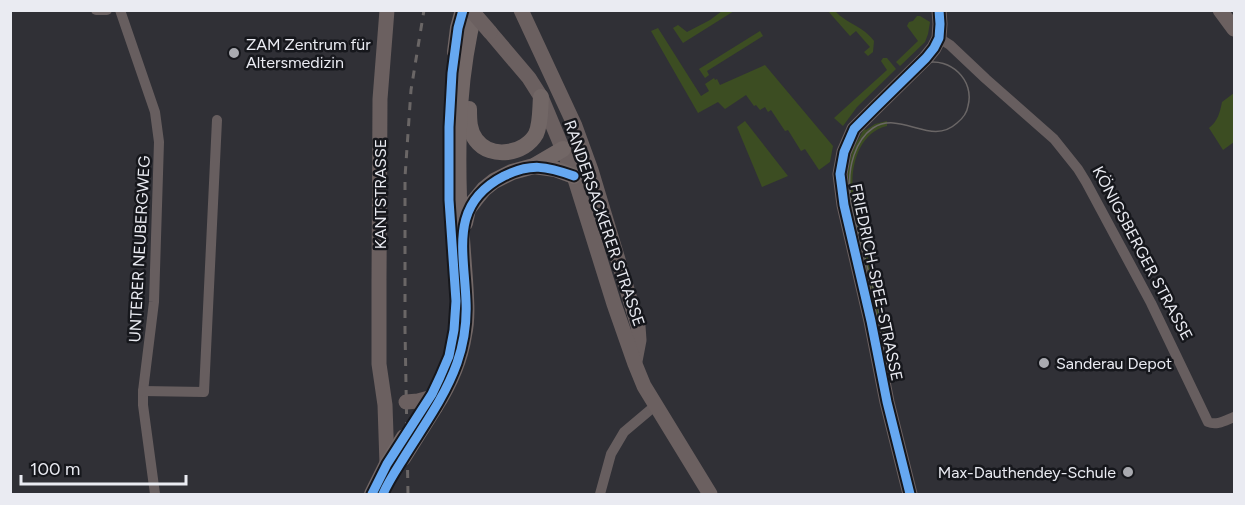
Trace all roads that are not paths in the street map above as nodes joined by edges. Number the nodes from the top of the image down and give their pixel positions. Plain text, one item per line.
1 (96, 10) edge
2 (107, 10) edge
3 (120, 10) edge
4 (387, 10) edge
5 (463, 10) edge
6 (473, 10) edge
7 (485, 10) edge
8 (521, 10) edge
9 (939, 10) edge
10 (1220, 10) edge
11 (1234, 29) edge
12 (939, 38) junction
13 (541, 97) junction
14 (217, 120) dead end
15 (563, 149) junction
16 (534, 166) junction
17 (574, 176) junction
18 (462, 236) junction
19 (635, 364) junction
20 (381, 377) junction
21 (143, 391) junction
22 (432, 399) junction
23 (656, 405) junction
24 (1234, 417) edge
25 (387, 464) junction
26 (154, 495) edge
27 (372, 495) edge
28 (383, 495) edge
29 (600, 495) edge
30 (710, 495) edge
31 (910, 495) edge

1 - 2 street
3 - 21 street, UNTERER NEUBERGWEG
4 - 20 street, KANTSTRASSE
5 - 22 main road
6 - 13 street, RANDERSACKERER STRASSE, bridge
6 - 18 main road
7 - 13 main road
8 - 19 street, RANDERSACKERER STRASSE
9 - 12 street
10 - 11 street
12 - 24 street, KÖNIGSBERGER STRASSE
12 - 31 street, FRIEDRICH-SPEE-STRASSE
13 - 15 street, RANDERSACKERER STRASSE
14 - 21 street
15 - 16 main road
15 - 17 street, RANDERSACKERER STRASSE
16 - 17 main road
16 - 18 main road
17 - 19 street, RANDERSACKERER STRASSE
18 - 22 main road
19 - 23 street, RANDERSACKERER STRASSE
20 - 22 street, bridge
20 - 25 street, KANTSTRASSE
21 - 26 street, UNTERER NEUBERGWEG
22 - 25 main road
22 - 28 main road, bridge
23 - 29 street
23 - 30 street, RANDERSACKERER STRASSE
25 - 27 main road, KANTSTRASSE

